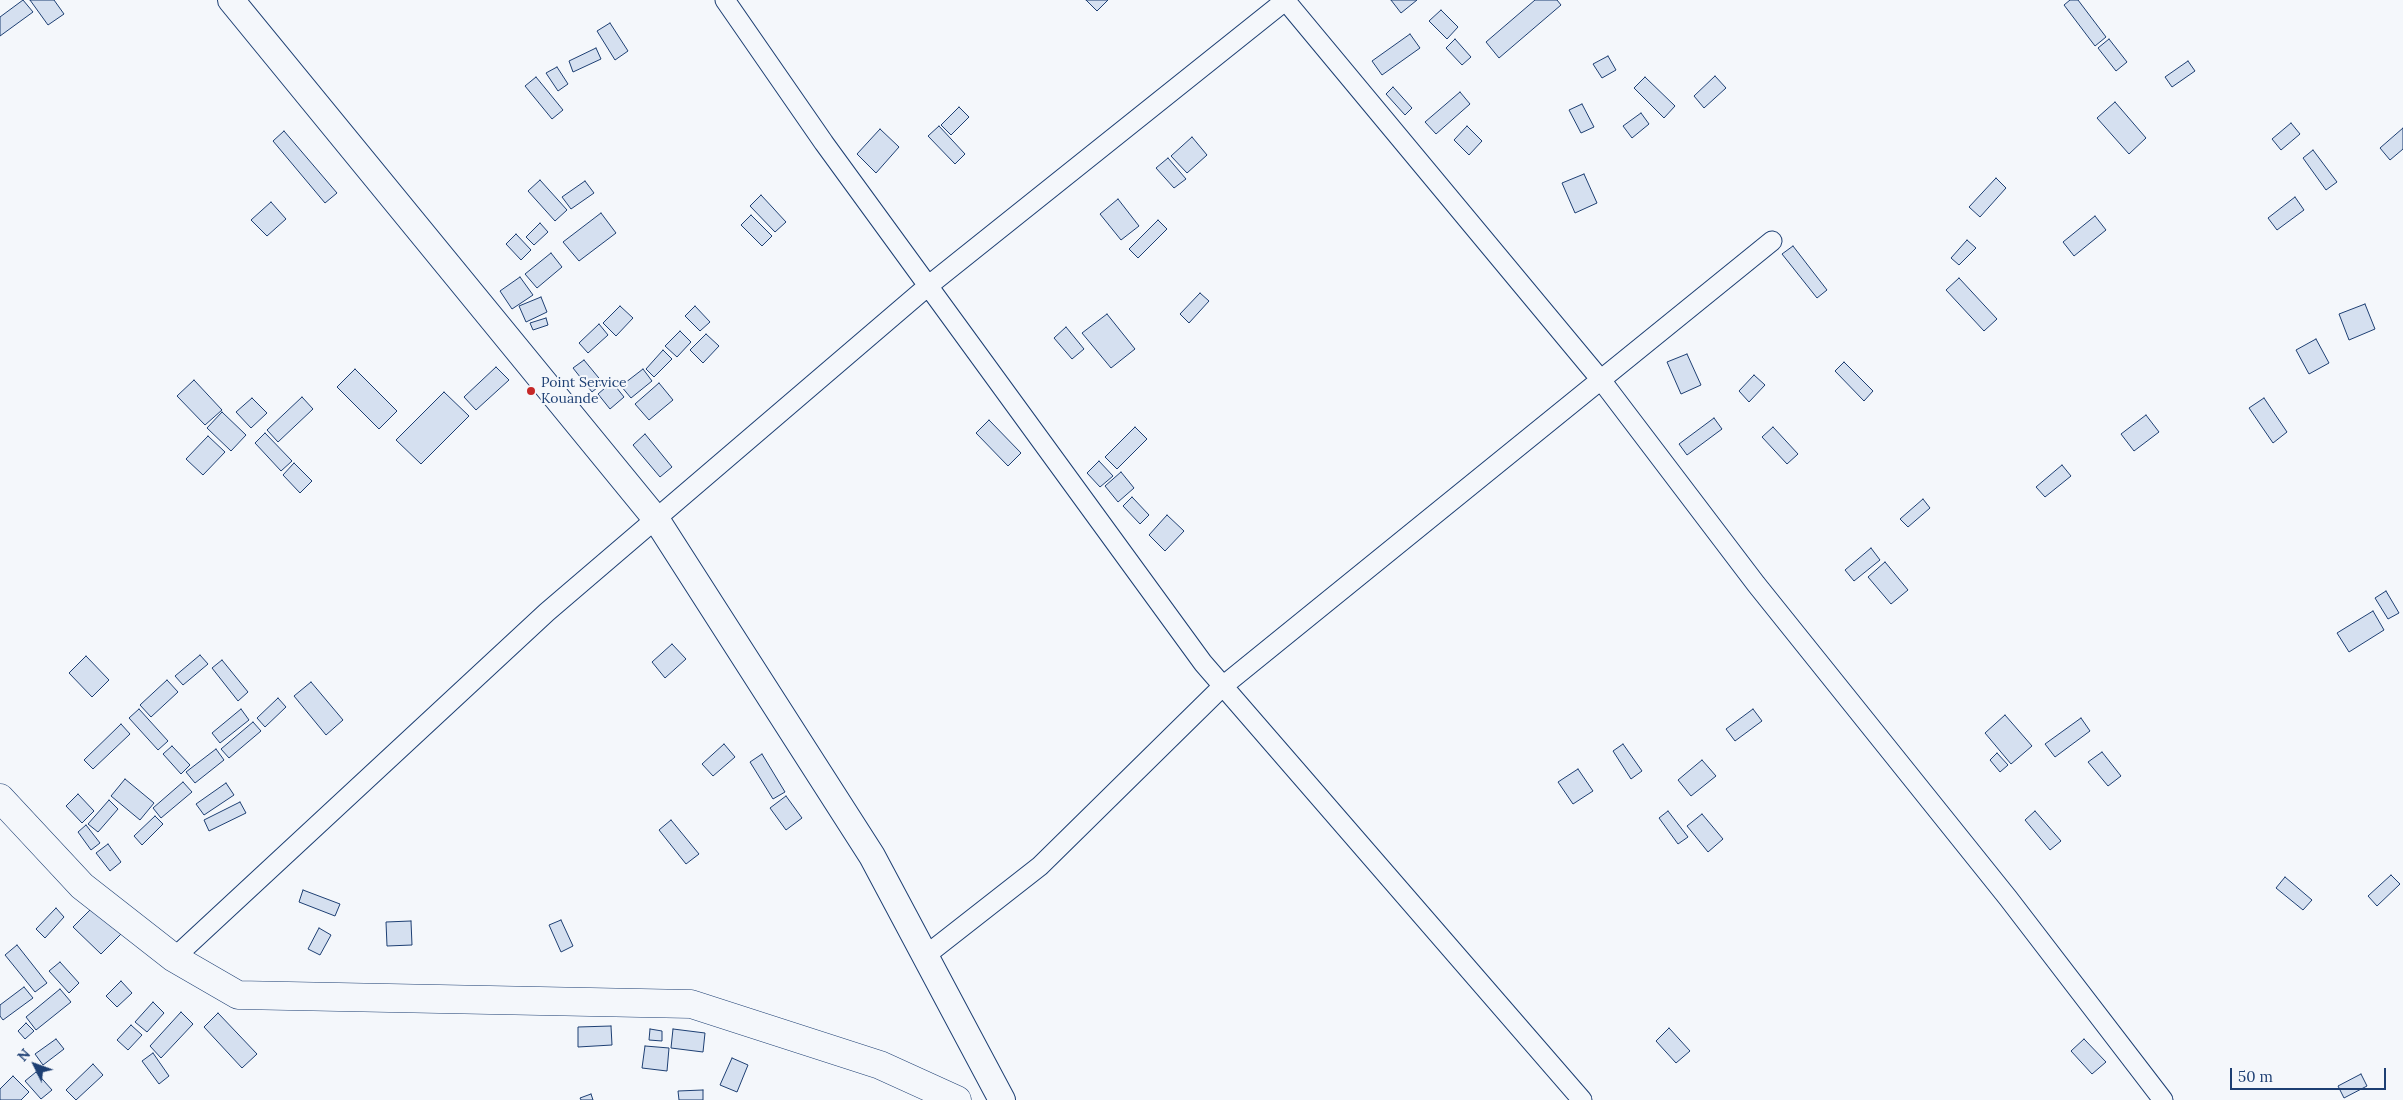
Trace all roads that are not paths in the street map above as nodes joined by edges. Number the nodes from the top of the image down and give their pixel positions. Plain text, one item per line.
1 (231, 0) edge
2 (725, 0) edge
3 (1286, 0) edge
4 (1772, 241) dead end
5 (928, 286) junction
6 (1600, 380) junction
7 (656, 519) junction
8 (1223, 686) junction
9 (0, 798) edge
10 (925, 956) junction
11 (174, 958) junction
12 (957, 1100) edge
13 (1002, 1100) edge
14 (1582, 1100) edge
15 (2163, 1100) edge

1 - 7 street
2 - 5 street
3 - 5 street
3 - 6 street
4 - 6 street
5 - 7 street
5 - 8 street
6 - 8 street
6 - 15 street
7 - 10 street
7 - 11 street
8 - 10 street
8 - 14 street
9 - 11 main road
10 - 13 street
11 - 12 main road

